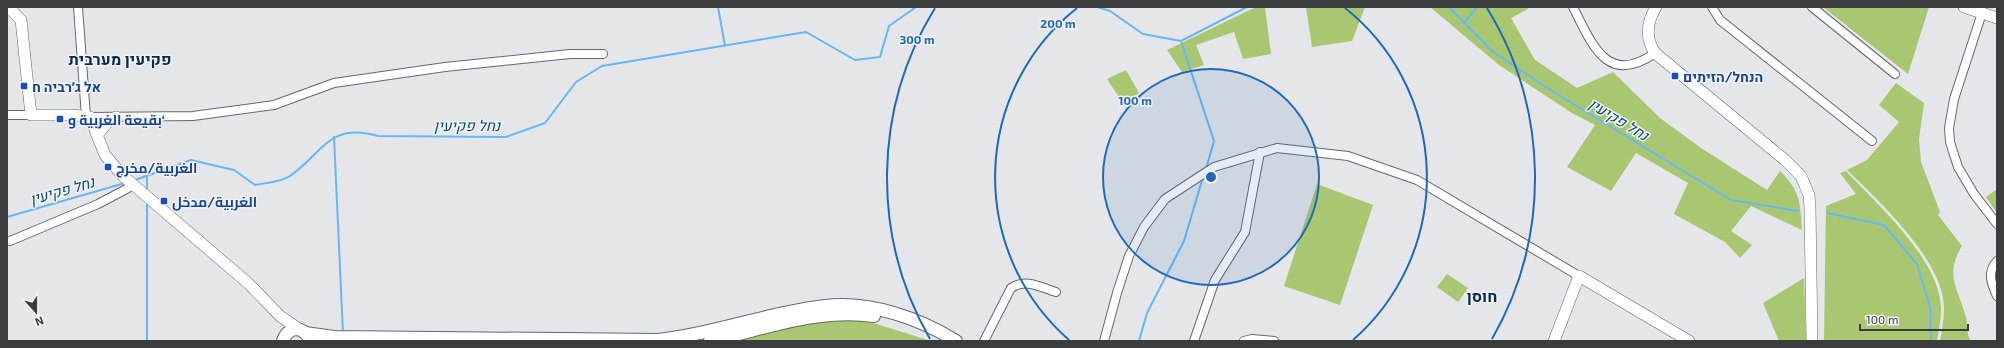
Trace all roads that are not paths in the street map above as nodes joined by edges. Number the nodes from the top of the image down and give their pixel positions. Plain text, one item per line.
1 (8, 7) edge
2 (78, 7) edge
3 (1573, 7) edge
4 (1656, 7) edge
5 (1712, 7) edge
6 (1812, 7) edge
7 (1964, 7) edge
8 (1982, 13) junction
9 (1997, 18) edge
10 (1656, 53) junction
11 (603, 54) dead end
12 (1895, 74) dead end
13 (7, 115) edge
14 (31, 115) junction
15 (72, 115) junction
16 (88, 117) junction
17 (116, 117) junction
18 (96, 134) junction
19 (1872, 141) dead end
20 (1260, 152) junction
21 (134, 185) junction
22 (1997, 224) edge
23 (10, 241) dead end
24 (1997, 261) edge
25 (1579, 276) junction
26 (1056, 292) dead end
27 (1997, 296) edge
28 (280, 316) junction
29 (305, 334) edge
30 (283, 339) edge
31 (406, 339) edge
32 (710, 341) edge
33 (942, 341) edge
34 (956, 341) edge
35 (984, 341) edge
36 (1104, 341) edge
37 (1194, 341) edge
38 (1244, 341) edge
39 (1274, 341) edge
40 (1554, 341) edge
41 (1690, 341) edge
42 (1812, 341) edge

1 - 14 street
2 - 16 street
3 - 10 street
4 - 10 street
5 - 19 street
6 - 12 street
7 - 8 street
8 - 9 street
8 - 22 street
10 - 42 street
11 - 17 street
13 - 14 street
14 - 15 street
15 - 16 street
15 - 18 street
16 - 17 street
16 - 18 street
17 - 18 street
18 - 21 street
20 - 25 street
20 - 36 street
20 - 37 street
21 - 23 street
21 - 28 street
24 - 27 street
25 - 40 street
25 - 41 street
26 - 35 street
28 - 29 street
28 - 30 street
29 - 30 main road
29 - 31 main road
31 - 34 main road
32 - 33 main road
38 - 39 street

